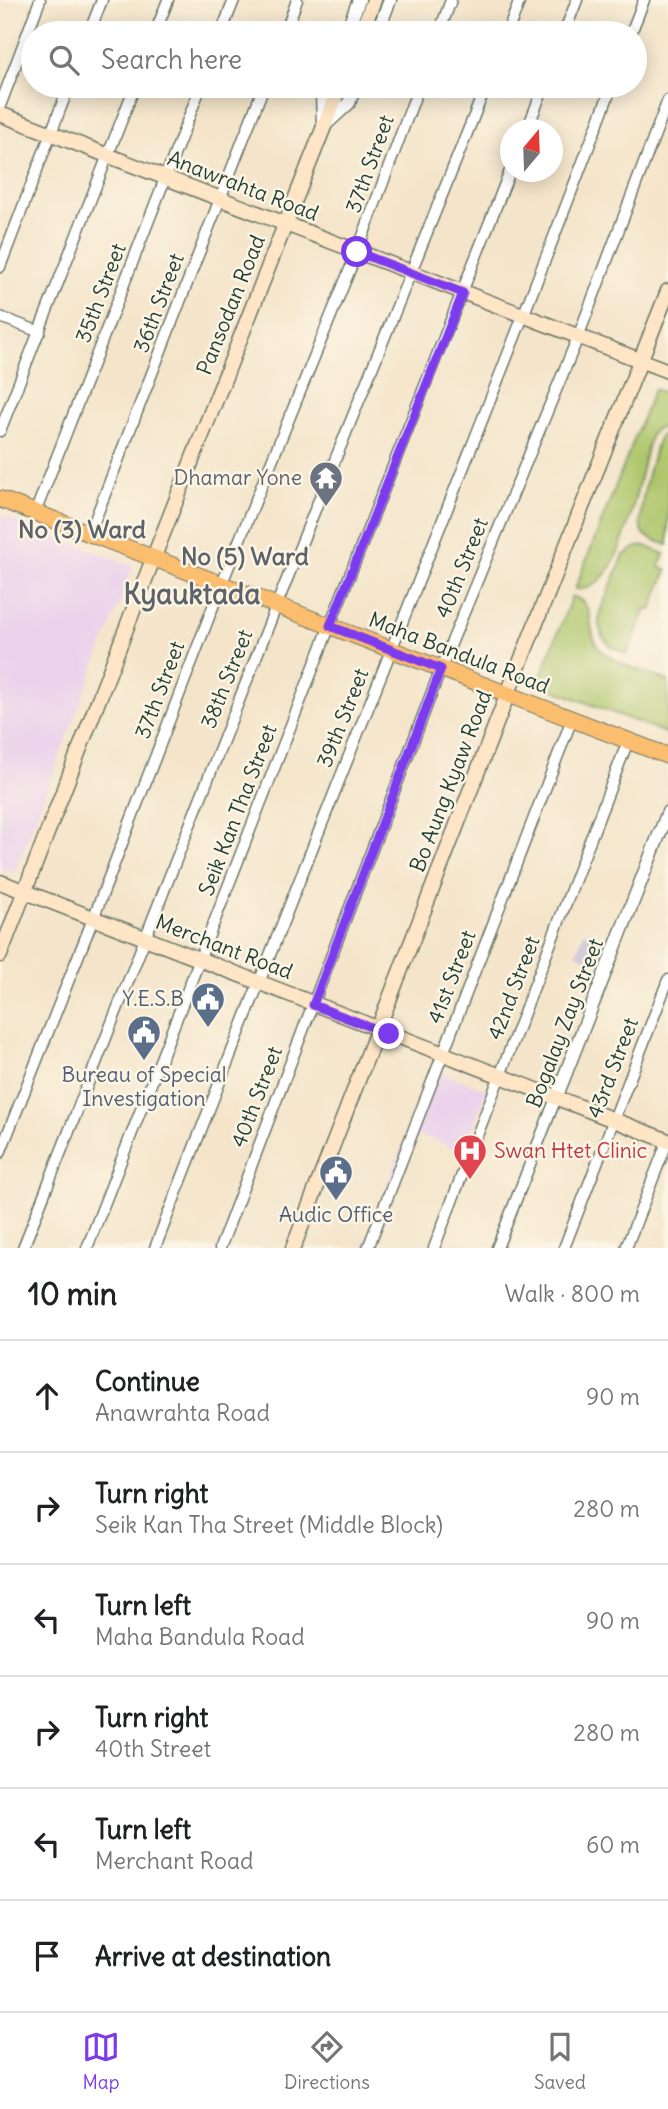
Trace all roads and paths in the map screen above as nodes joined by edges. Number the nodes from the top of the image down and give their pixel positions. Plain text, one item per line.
1 (40, 0) edge
2 (102, 0) edge
3 (168, 0) edge
4 (234, 0) edge
5 (297, 0) edge
6 (359, 0) edge
7 (374, 0) edge
8 (390, 0) edge
9 (451, 0) edge
10 (520, 0) edge
11 (578, 0) edge
12 (644, 0) edge
13 (32, 21) edge
14 (94, 21) edge
15 (160, 21) edge
16 (226, 21) edge
17 (289, 21) edge
18 (351, 21) edge
19 (366, 21) edge
20 (382, 21) edge
21 (443, 21) edge
22 (512, 21) edge
23 (569, 21) edge
24 (636, 21) edge
25 (21, 50) edge
26 (64, 98) edge
27 (130, 98) edge
28 (196, 98) edge
29 (259, 98) edge
30 (322, 98) edge
31 (335, 98) edge
32 (351, 98) edge
33 (415, 98) edge
34 (481, 98) edge
35 (539, 98) edge
36 (606, 98) edge
37 (668, 100) edge
38 (0, 106) edge
39 (0, 114) edge
40 (531, 119) edge
41 (323, 126) junction
42 (51, 134) junction
43 (108, 156) junction
44 (166, 178) junction
45 (506, 182) edge
46 (220, 199) junction
47 (285, 225) junction
48 (357, 252) junction
49 (0, 267) edge
50 (412, 273) junction
51 (668, 291) edge
52 (463, 293) junction
53 (524, 316) junction
54 (0, 317) edge
55 (40, 332) junction
56 (578, 337) junction
57 (640, 361) junction
58 (668, 371) edge
59 (0, 431) edge
60 (0, 499) edge
61 (36, 510) junction
62 (90, 531) junction
63 (153, 559) junction
64 (223, 581) junction
65 (278, 602) junction
66 (331, 623) junction
67 (392, 646) junction
68 (442, 666) junction
69 (508, 695) junction
70 (572, 719) junction
71 (628, 741) junction
72 (668, 756) edge
73 (668, 812) edge
74 (0, 882) edge
75 (24, 892) junction
76 (93, 919) junction
77 (145, 939) junction
78 (0, 955) edge
79 (200, 960) junction
80 (668, 980) edge
81 (257, 983) junction
82 (313, 1005) junction
83 (377, 1030) junction
84 (443, 1055) junction
85 (500, 1077) junction
86 (555, 1098) junction
87 (613, 1120) junction
88 (668, 1141) edge
89 (0, 1153) edge
90 (23, 1248) edge
91 (87, 1248) edge
92 (155, 1248) edge
93 (220, 1248) edge
94 (293, 1248) edge
95 (368, 1248) edge
96 (434, 1248) edge
97 (497, 1248) edge
98 (564, 1248) edge
99 (626, 1248) edge

1 - 13 street
2 - 14 street
3 - 15 street
4 - 16 street
5 - 17 street
6 - 18 street
7 - 19 main road
8 - 20 street
9 - 21 street
10 - 22 street
11 - 23 street
12 - 24 street
25 - 38 street
26 - 42 street
27 - 43 street
28 - 44 street, 35th Street
29 - 46 street, 36th Street
30 - 41 street
31 - 41 main road, Pansodan Road
32 - 41 street
33 - 48 street, 37th Street
34 - 50 street, 38th Street
35 - 40 street
36 - 53 street, 39th Street
37 - 56 street, 40th Street
39 - 42 main road, Anawrahta Road
41 - 47 main road, Pansodan Road
42 - 43 main road, Anawrahta Road
42 - 49 street
43 - 44 main road, Anawrahta Road
43 - 55 street
44 - 46 main road, Anawrahta Road
44 - 61 street, 35th Street
45 - 52 street
46 - 47 main road, Anawrahta Road
46 - 62 street, 36th Street
47 - 48 main road, Anawrahta Road
47 - 63 main road, Pansodan Road
48 - 50 main road, Anawrahta Road
48 - 64 street, 37th Street
50 - 52 main road, Anawrahta Road
50 - 65 street, 38th Street
51 - 57 main road, Bo Aung Kyaw Road
52 - 53 main road, Anawrahta Road
52 - 66 street, Seik Kan Tha Street
53 - 56 main road, Anawrahta Road
53 - 67 street, 39th Street
54 - 55 street
55 - 59 street
56 - 57 main road, Anawrahta Road
56 - 68 street, 40th Street
57 - 58 main road, Anawrahta Road
57 - 69 main road, Bo Aung Kyaw Road
60 - 61 main road, Maha Bandula Road
61 - 62 main road, Maha Bandula Road
62 - 63 main road, Maha Bandula Road
63 - 64 main road, Maha Bandula Road
63 - 75 main road
64 - 65 main road, Maha Bandula Road
64 - 76 street, 37th Street
65 - 66 main road, Maha Bandula Road
65 - 77 street, 38th Street
66 - 67 main road, Maha Bandula Road
66 - 79 street, Seik Kan Tha Street
67 - 68 main road, Maha Bandula Road
67 - 81 street, 39th Street
68 - 69 main road, Maha Bandula Road
68 - 82 street, 40th Street
69 - 70 main road, Maha Bandula Road
69 - 83 main road, Bo Aung Kyaw Road
70 - 71 main road, Maha Bandula Road
70 - 84 street, 41st Street
71 - 72 main road, Maha Bandula Road
71 - 85 street, 42nd Street
73 - 86 street, Bogalay Zay Street
74 - 75 main road, Merchant Road
75 - 76 main road, Merchant Road
75 - 78 main road
76 - 77 main road, Merchant Road
76 - 89 street, 37th Street
77 - 79 main road, Merchant Road
77 - 90 street, 38th Street
79 - 81 main road, Merchant Road
79 - 91 street, Seik Kan Tha Street
80 - 87 street, 43rd Street
81 - 82 main road, Merchant Road
81 - 92 street, 39th Street
82 - 83 main road, Merchant Road
82 - 93 street, 40th Street
83 - 84 main road, Merchant Road
83 - 94 main road, Bo Aung Kyaw Road
84 - 85 main road, Merchant Road
84 - 95 street, 41st Street
85 - 86 main road, Merchant Road
85 - 96 street, 42nd Street
86 - 87 main road, Merchant Road
86 - 97 street, Bogalay Zay Street
87 - 88 main road, Merchant Road
87 - 98 street, 43rd Street
88 - 99 street

